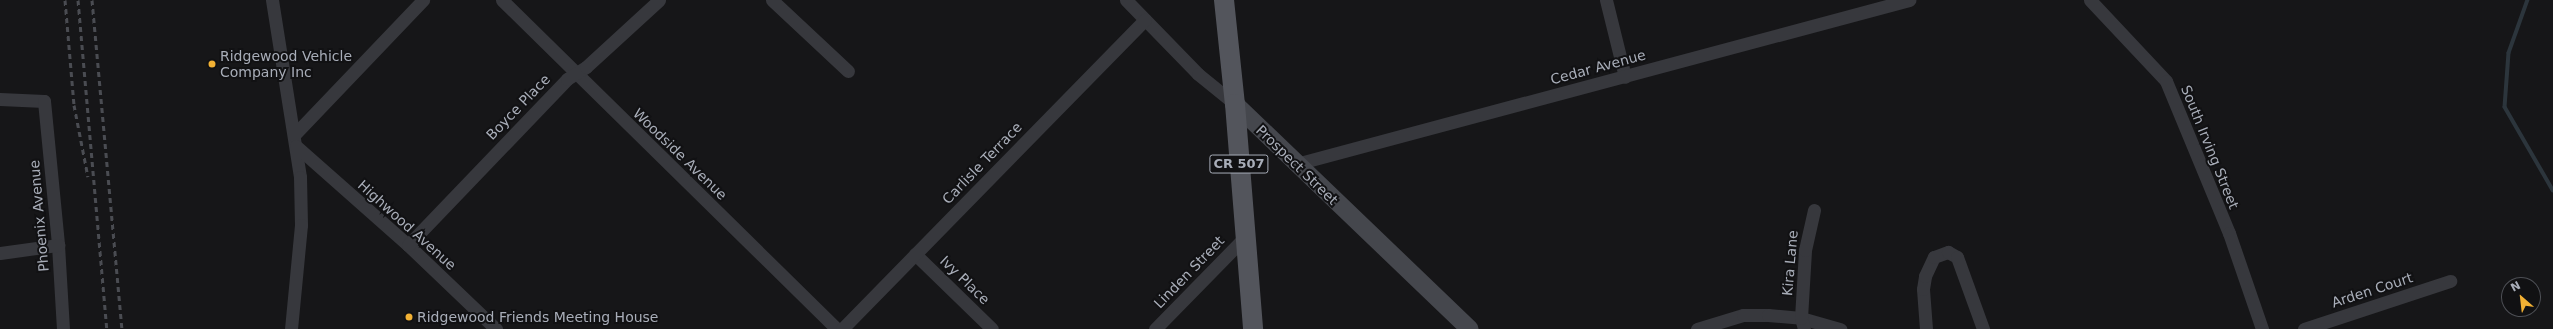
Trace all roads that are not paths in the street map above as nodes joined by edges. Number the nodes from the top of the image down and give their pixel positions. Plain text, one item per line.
1 (272, 0) edge
2 (423, 0) edge
3 (502, 0) edge
4 (659, 0) edge
5 (772, 0) edge
6 (1126, 0) edge
7 (1224, 0) edge
8 (1606, 0) edge
9 (1909, 0) edge
10 (2090, 0) edge
11 (1866, 6) edge
12 (1145, 20) junction
13 (576, 72) junction
14 (848, 72) dead end
15 (1625, 77) junction
16 (0, 99) edge
17 (1235, 104) junction
18 (295, 140) junction
19 (1296, 164) junction
20 (1814, 210) dead end
21 (1245, 237) junction
22 (58, 245) junction
23 (408, 245) junction
24 (0, 253) edge
25 (915, 254) junction
26 (2450, 281) dead end
27 (1803, 324) edge
28 (63, 329) edge
29 (291, 329) edge
30 (496, 329) edge
31 (837, 329) edge
32 (842, 329) edge
33 (992, 329) edge
34 (1155, 329) edge
35 (1253, 329) edge
36 (1470, 329) edge
37 (1697, 329) edge
38 (1840, 329) edge
39 (1924, 329) edge
40 (1983, 329) edge
41 (2262, 329) edge
42 (2304, 329) edge

1 - 18 street
2 - 18 street
3 - 13 street, Woodside Avenue
4 - 13 street, Boyce Place
5 - 14 street
6 - 12 street, Prospect Street
7 - 17 main road, CR 507
8 - 15 street
9 - 11 street, Cedar Avenue
10 - 41 street, South Irving Street
11 - 15 street, Cedar Avenue
12 - 17 street, Prospect Street
12 - 25 street, Carlisle Terrace
13 - 23 street, Boyce Place
13 - 31 street, Woodside Avenue
15 - 19 street, Cedar Avenue
16 - 22 street, Phoenix Avenue
17 - 19 main road, Prospect Street
17 - 21 main road, CR 507
18 - 23 street, Highwood Avenue
18 - 29 street
19 - 36 main road, Prospect Street
20 - 27 street, Kira Lane
21 - 34 street, Linden Street
21 - 35 main road, CR 507
22 - 24 street
22 - 28 street, Phoenix Avenue
23 - 30 street, Highwood Avenue
25 - 32 street, Carlisle Terrace
25 - 33 street, Ivy Place
26 - 42 street, Arden Court
27 - 37 street
27 - 38 street
39 - 40 street

